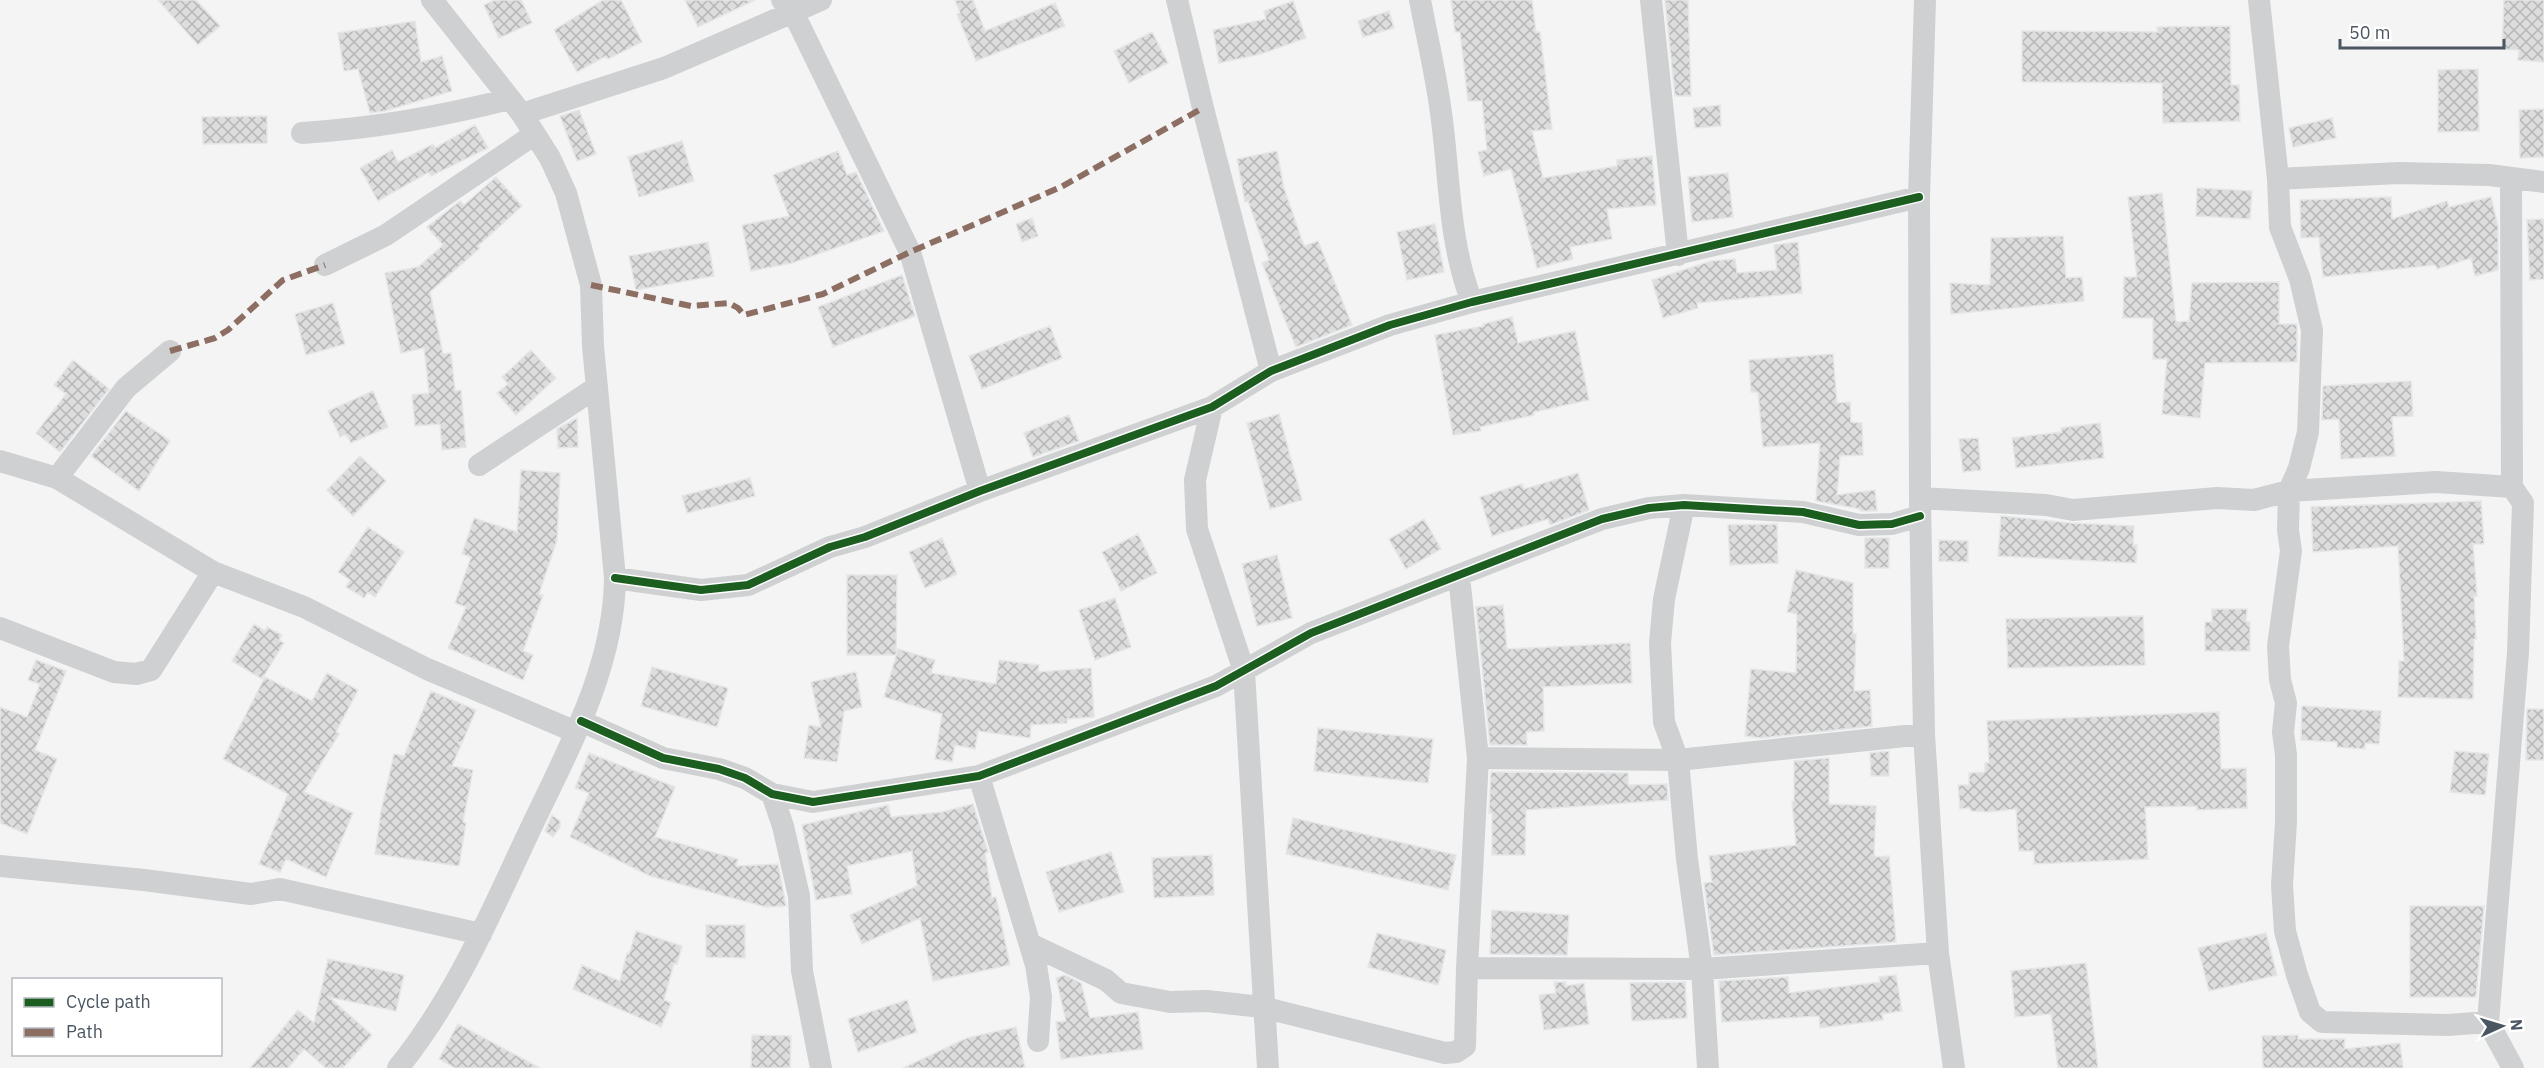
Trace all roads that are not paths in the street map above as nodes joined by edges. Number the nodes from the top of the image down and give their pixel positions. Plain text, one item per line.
1 (432, 0) edge
2 (821, 0) edge
3 (1178, 0) edge
4 (1420, 0) edge
5 (1651, 0) edge
6 (1925, 0) edge
7 (2259, 0) edge
8 (787, 6) edge
9 (516, 107) junction
10 (302, 133) dead end
11 (535, 134) junction
12 (2278, 179) junction
13 (2511, 179) junction
14 (2544, 182) edge
15 (1919, 197) junction
16 (1678, 255) junction
17 (325, 265) dead end
18 (1472, 302) junction
19 (170, 351) dead end
20 (1271, 371) junction
21 (597, 387) junction
22 (1212, 407) junction
23 (0, 461) edge
24 (478, 465) dead end
25 (57, 478) junction
26 (2512, 488) junction
27 (980, 491) junction
28 (2289, 491) junction
29 (1684, 505) junction
30 (1920, 507) junction
31 (213, 572) junction
32 (1459, 576) junction
33 (615, 578) junction
34 (0, 628) edge
35 (1244, 670) junction
36 (579, 726) junction
37 (1924, 734) junction
38 (1478, 758) junction
39 (1678, 760) junction
40 (979, 776) junction
41 (772, 794) junction
42 (0, 866) edge
43 (481, 934) junction
44 (1030, 944) junction
45 (1938, 953) junction
46 (1467, 968) junction
47 (1702, 969) junction
48 (1262, 1006) junction
49 (2488, 1022) junction
50 (1038, 1041) dead end
51 (398, 1068) edge
52 (821, 1068) edge
53 (1268, 1068) edge
54 (1707, 1068) edge
55 (1954, 1068) edge
56 (2513, 1068) edge

1 - 9 street
2 - 8 street
3 - 20 street
4 - 18 street
5 - 16 street
6 - 15 street
7 - 12 street
8 - 9 street
8 - 27 street
9 - 10 street
9 - 11 street
11 - 17 street
11 - 21 street
12 - 13 street
12 - 28 street
13 - 14 street
13 - 26 street
15 - 16 street
15 - 30 street
16 - 18 street
18 - 20 street
19 - 25 street
20 - 22 street
21 - 24 street
21 - 33 street
22 - 27 street
22 - 35 street
23 - 25 street
25 - 31 street
26 - 28 street
26 - 49 street
27 - 33 street
28 - 30 street
28 - 49 street
29 - 30 street
29 - 32 street
29 - 39 street
30 - 37 street
31 - 34 street
31 - 36 street
32 - 35 street
32 - 38 street
33 - 36 street
35 - 40 street
35 - 48 street
36 - 41 street
36 - 43 street
37 - 39 street
37 - 45 street
38 - 39 street
38 - 46 street
39 - 47 street
40 - 41 street
40 - 44 street
41 - 52 street
42 - 43 street
43 - 51 street
44 - 48 street
44 - 50 street
45 - 47 street
45 - 55 street
46 - 47 street
46 - 48 street
47 - 54 street
48 - 53 street
49 - 56 street

